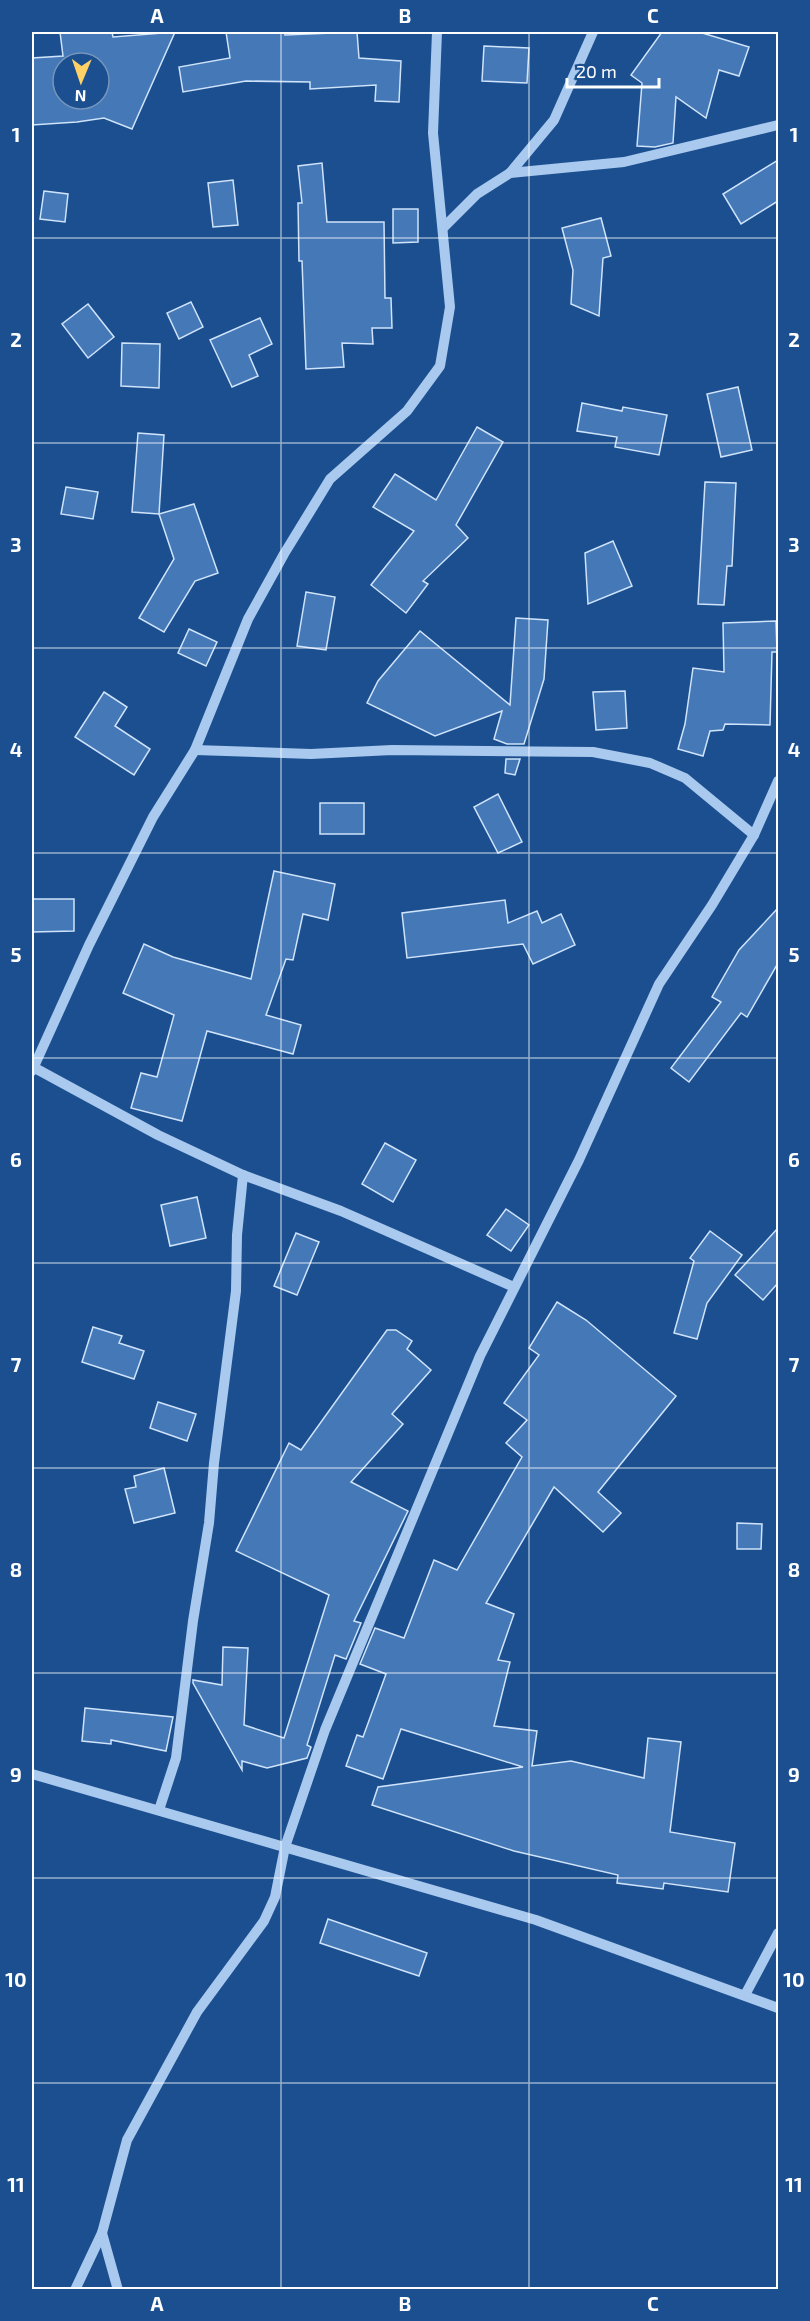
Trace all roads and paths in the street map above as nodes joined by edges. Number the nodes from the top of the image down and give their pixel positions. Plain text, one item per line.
1 (437, 32) edge
2 (593, 32) edge
3 (778, 125) edge
4 (510, 173) junction
5 (444, 227) junction
6 (195, 750) junction
7 (778, 782) edge
8 (754, 835) junction
9 (32, 1069) edge
10 (243, 1175) junction
11 (514, 1287) junction
12 (32, 1774) edge
13 (159, 1810) junction
14 (285, 1847) junction
15 (778, 1933) edge
16 (745, 1995) junction
17 (778, 2008) edge
18 (102, 2233) junction
19 (75, 2289) edge
20 (118, 2289) edge

1 - 5 street
2 - 4 street
3 - 4 street
4 - 5 street
5 - 6 street
6 - 8 street
6 - 9 street
7 - 8 street
8 - 11 street
9 - 10 street
10 - 11 street
10 - 13 street
11 - 14 street
12 - 13 street
13 - 14 street
14 - 16 street
14 - 18 street
15 - 16 street
16 - 17 street
18 - 19 street
18 - 20 street

